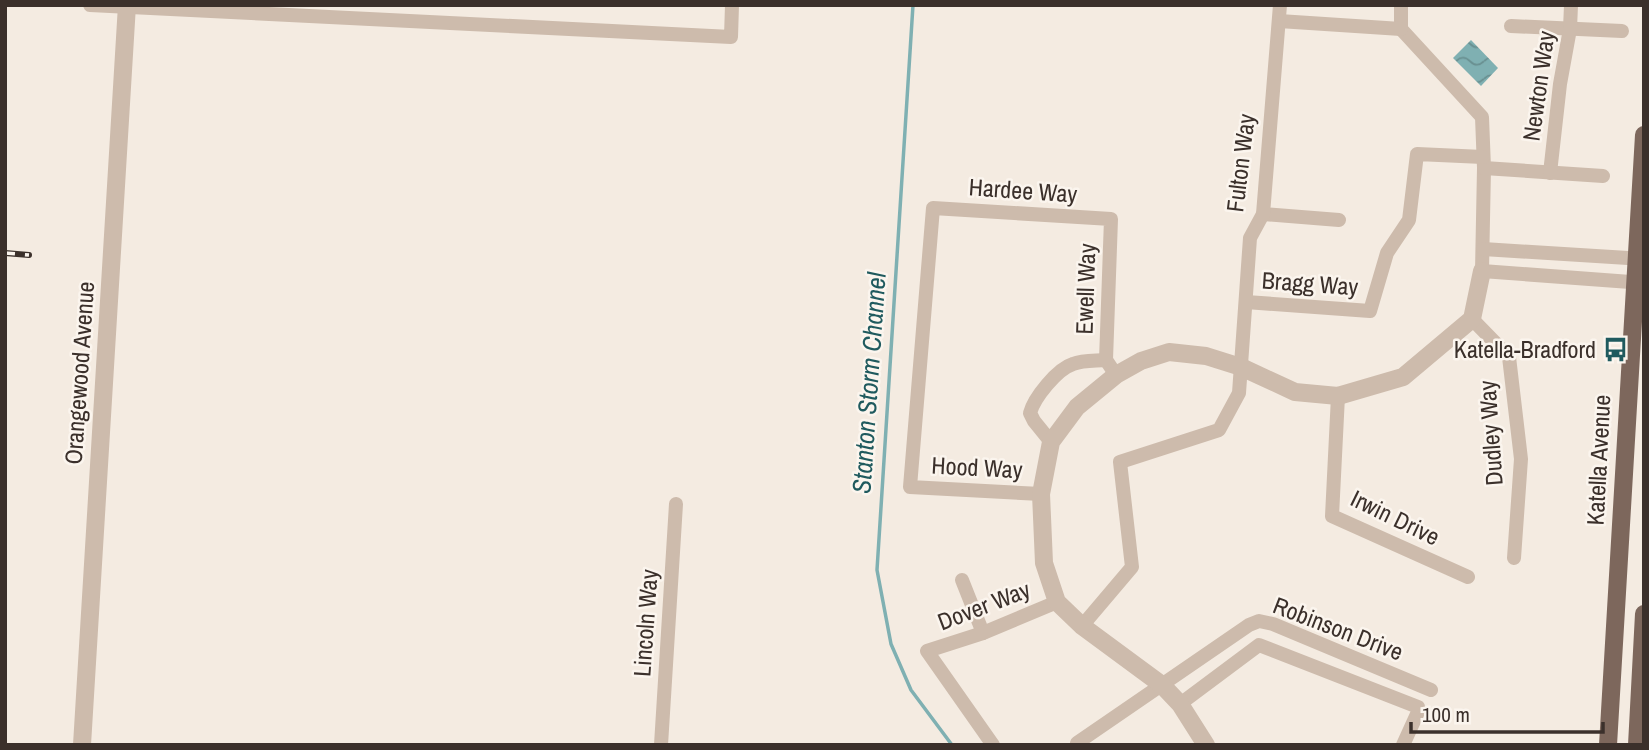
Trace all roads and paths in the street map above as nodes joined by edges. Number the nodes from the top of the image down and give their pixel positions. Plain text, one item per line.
1 (90, 5) edge
2 (732, 5) edge
3 (1280, 5) edge
4 (1401, 5) edge
5 (1571, 5) edge
6 (127, 6) edge
7 (1279, 21) junction
8 (1511, 26) dead end
9 (1401, 29) junction
10 (1570, 29) junction
11 (1622, 31) dead end
12 (1644, 135) edge
13 (1484, 162) junction
14 (1550, 173) junction
15 (1603, 176) dead end
16 (1263, 214) junction
17 (1111, 219) joint
18 (1339, 220) dead end
19 (1483, 249) junction
20 (1639, 259) edge
21 (1482, 271) junction
22 (1639, 283) edge
23 (1246, 302) junction
24 (1472, 319) junction
25 (1241, 367) junction
26 (1111, 368) junction
27 (1338, 397) junction
28 (1051, 442) junction
29 (910, 487) joint
30 (1041, 494) junction
31 (676, 504) dead end
32 (1514, 558) dead end
33 (1468, 577) dead end
34 (962, 580) dead end
35 (1057, 602) junction
36 (1644, 614) edge
37 (1083, 626) junction
38 (983, 633) junction
39 (1162, 685) junction
40 (1431, 690) dead end
41 (1180, 704) junction
42 (1609, 720) junction
43 (1639, 720) junction
44 (1077, 743) dead end
45 (82, 745) edge
46 (660, 745) edge
47 (993, 745) edge
48 (1206, 745) edge
49 (1403, 745) edge
50 (1608, 745) edge
51 (1637, 745) edge

1 - 6 street
2 - 6 street
3 - 7 street, Fulton Way
4 - 9 street
5 - 10 street, Newton Way
6 - 45 street, Orangewood Avenue
7 - 9 street
7 - 16 street, Fulton Way
8 - 10 street
9 - 13 street
10 - 11 street
10 - 14 street, Newton Way
12 - 20 main road, Katella Avenue
13 - 14 street
13 - 19 street
13 - 23 street, Bragg Way
14 - 15 street
16 - 18 street
16 - 23 street, Fulton Way
17 - 26 street, Ewell Way
17 - 29 street, Hardee Way
19 - 20 street
19 - 21 street
20 - 22 main road, Katella Avenue
21 - 22 street
21 - 24 street
22 - 42 main road, Katella Avenue
23 - 25 street, Fulton Way
24 - 27 street
24 - 32 street, Dudley Way
25 - 26 street
25 - 27 street
25 - 37 street, Fulton Way
26 - 28 street
26 - 28 street, Ewell Way
27 - 33 street, Irwin Drive
28 - 30 street
29 - 30 street, Hood Way
30 - 35 street
31 - 46 street, Lincoln Way
34 - 38 street
35 - 37 street
35 - 38 street, Dover Way
36 - 43 main road
37 - 39 street
38 - 47 street, Dover Way
39 - 40 street, Robinson Drive
39 - 41 street
39 - 44 street
41 - 48 street
41 - 49 street
42 - 43 main road
42 - 50 main road, Katella Avenue
43 - 51 main road

